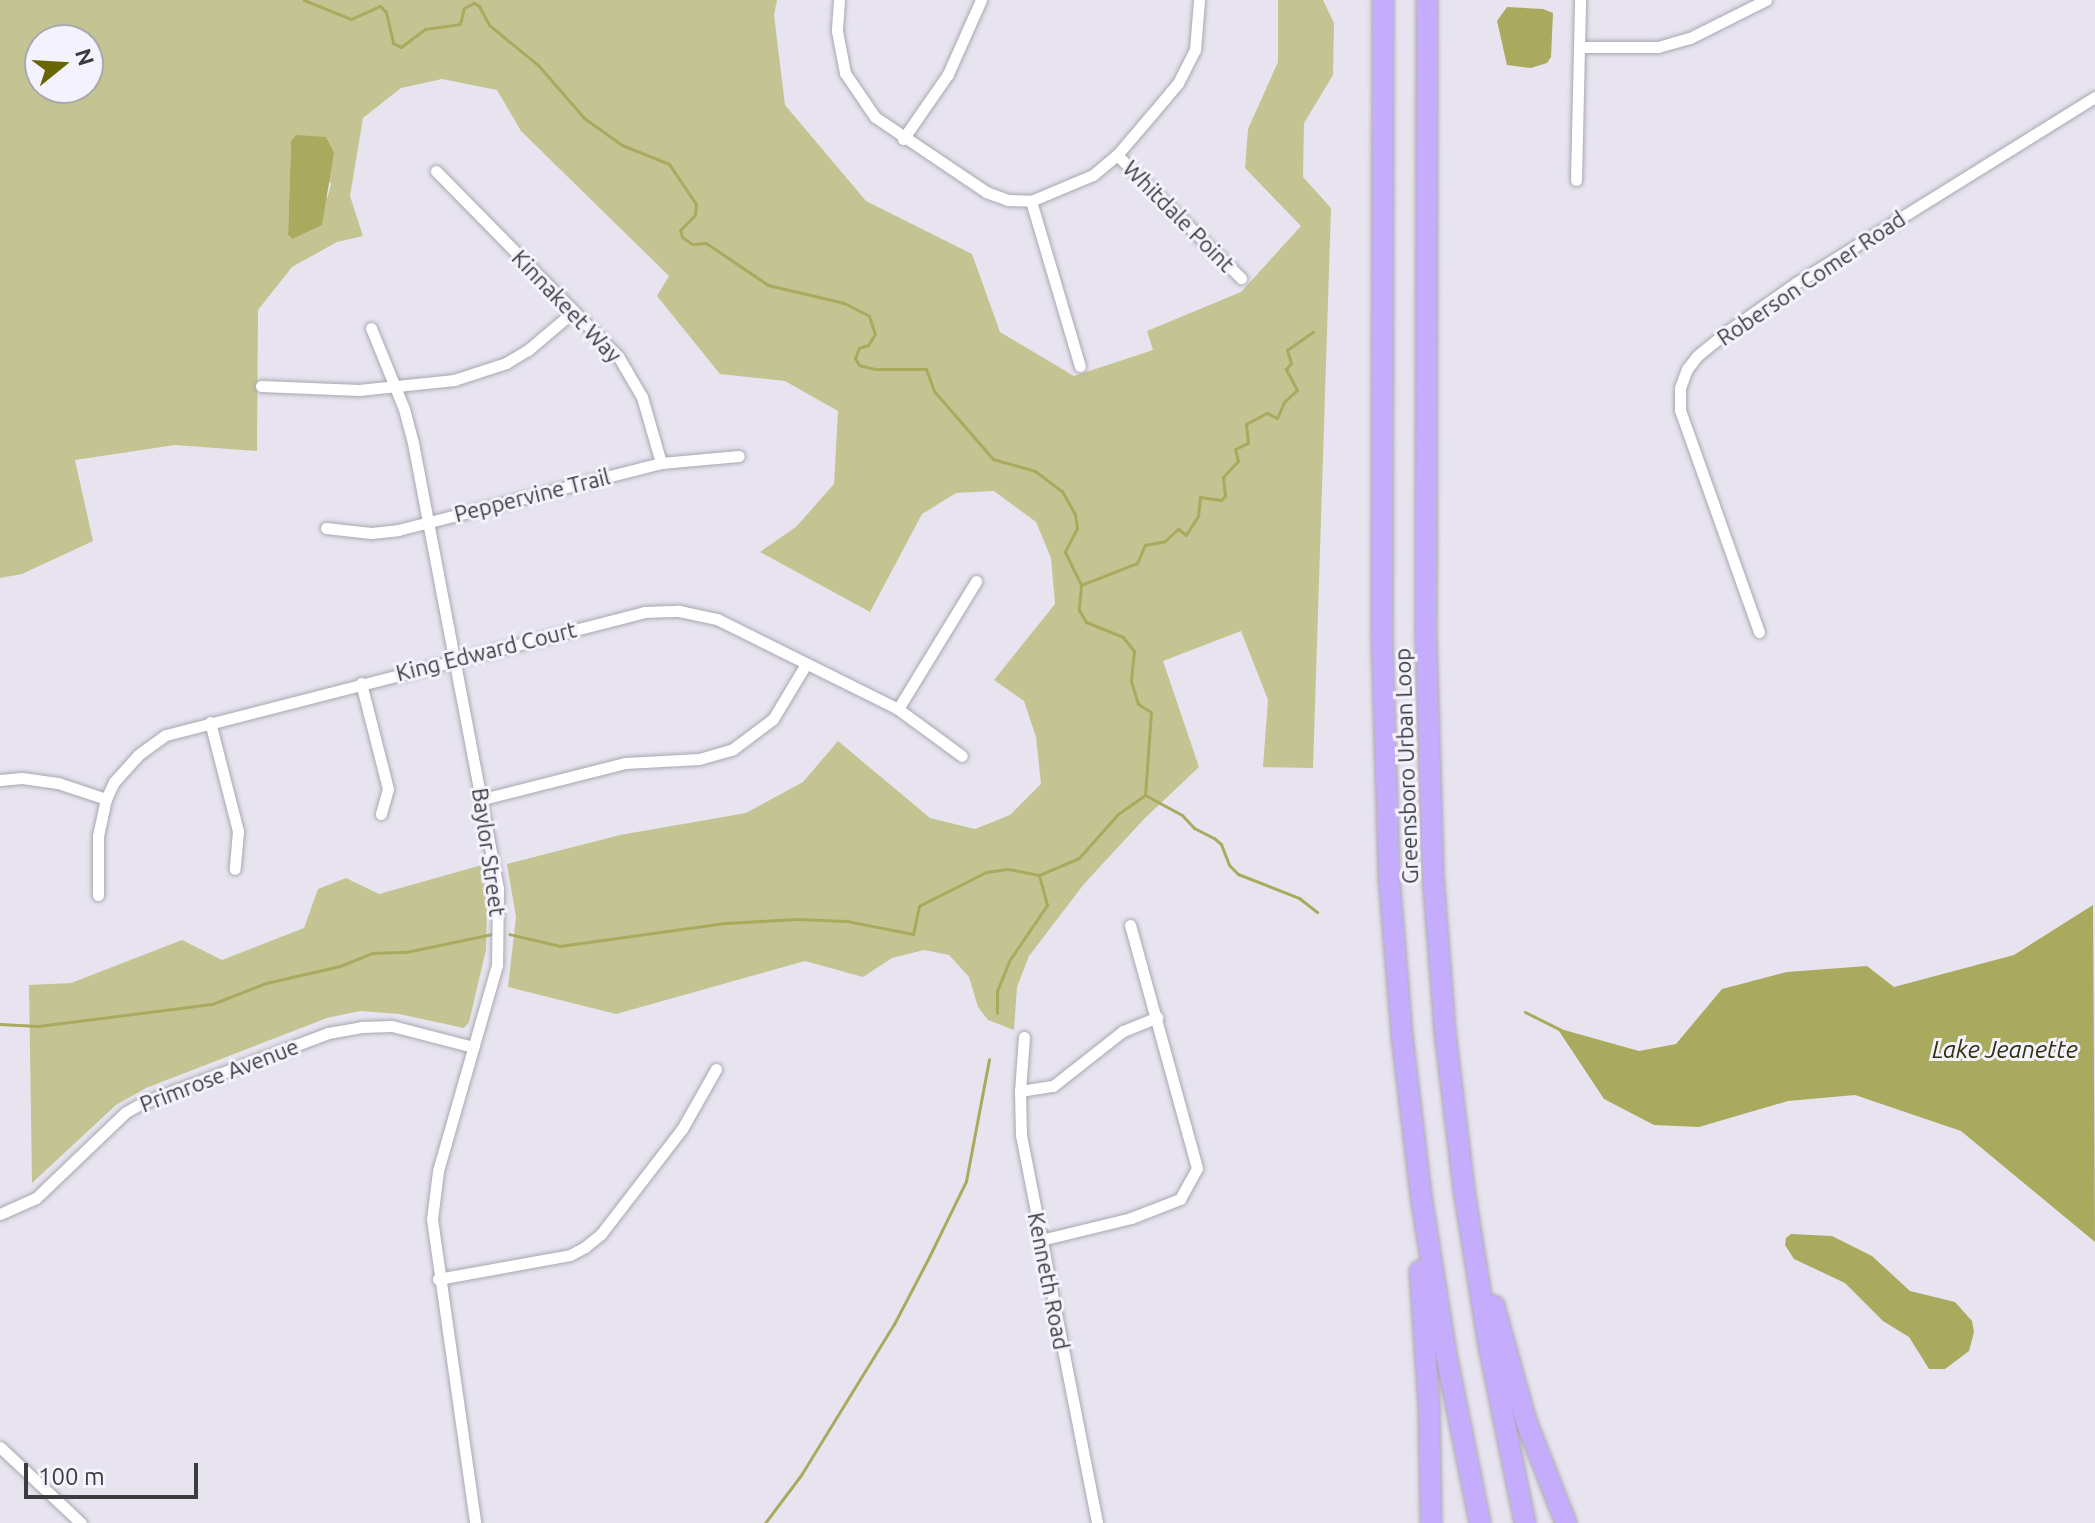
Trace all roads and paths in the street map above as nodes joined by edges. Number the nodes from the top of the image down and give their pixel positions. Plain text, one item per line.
1 (839, 0) edge
2 (981, 0) edge
3 (1199, 0) edge
4 (1383, 0) edge
5 (1427, 0) edge
6 (1580, 0) edge
7 (1766, 0) edge
8 (1579, 47) junction
9 (2095, 97) edge
10 (903, 139) junction
11 (1117, 155) junction
12 (436, 171) dead end
13 (1576, 180) dead end
14 (1031, 201) junction
15 (1241, 278) dead end
16 (574, 311) junction
17 (371, 328) dead end
18 (1080, 366) dead end
19 (261, 386) dead end
20 (395, 389) junction
21 (739, 456) dead end
22 (661, 463) junction
23 (428, 521) junction
24 (326, 528) dead end
25 (976, 581) dead end
26 (1759, 632) dead end
27 (457, 658) junction
28 (806, 664) junction
29 (361, 683) junction
30 (898, 709) junction
31 (210, 722) junction
32 (962, 756) dead end
33 (0, 780) edge
34 (106, 799) junction
35 (483, 799) junction
36 (381, 814) dead end
37 (235, 869) dead end
38 (98, 895) dead end
39 (1130, 925) dead end
40 (1157, 1017) junction
41 (1024, 1037) dead end
42 (473, 1047) junction
43 (716, 1069) dead end
44 (1020, 1091) junction
45 (1410, 1116) junction
46 (1464, 1190) junction
47 (0, 1214) edge
48 (1041, 1240) junction
49 (438, 1279) junction
50 (0, 1447) edge
51 (81, 1523) edge
52 (475, 1523) edge
53 (1097, 1523) edge
54 (1431, 1523) edge
55 (1480, 1523) edge
56 (1525, 1523) edge
57 (1566, 1523) edge

1 - 10 street
2 - 10 street
3 - 11 street
4 - 45 highway, Greensboro Urban Loop
5 - 46 highway, Greensboro Urban Loop
6 - 8 street
7 - 8 street
8 - 13 street
9 - 26 street, Roberson Comer Road
10 - 14 street
11 - 14 street
11 - 15 street, Whitdale Point
12 - 16 street, Kinnakeet Way
14 - 18 street
16 - 20 street
16 - 22 street, Kinnakeet Way
17 - 20 street, Baylor Street
19 - 20 street
20 - 23 street, Baylor Street
21 - 22 street, Peppervine Trail
22 - 23 street, Peppervine Trail
23 - 24 street, Peppervine Trail
23 - 27 street, Baylor Street
25 - 30 street
27 - 28 street, King Edward Court
27 - 29 street, King Edward Court
27 - 35 street, Baylor Street
28 - 30 street, King Edward Court
28 - 35 street
29 - 31 street, King Edward Court
29 - 36 street
30 - 32 street, King Edward Court
31 - 34 street, King Edward Court
31 - 37 street
33 - 34 street
34 - 38 street, King Edward Court
35 - 42 street, Baylor Street
39 - 40 street
40 - 44 street
40 - 48 street
41 - 44 street, Kenneth Road
42 - 47 street, Primrose Avenue
42 - 49 street, Baylor Street
43 - 49 street
44 - 48 street, Kenneth Road
45 - 54 highway
45 - 55 highway, Greensboro Urban Loop
46 - 56 highway, Greensboro Urban Loop
46 - 57 highway
48 - 53 street, Kenneth Road
49 - 52 street, Baylor Street
50 - 51 street

